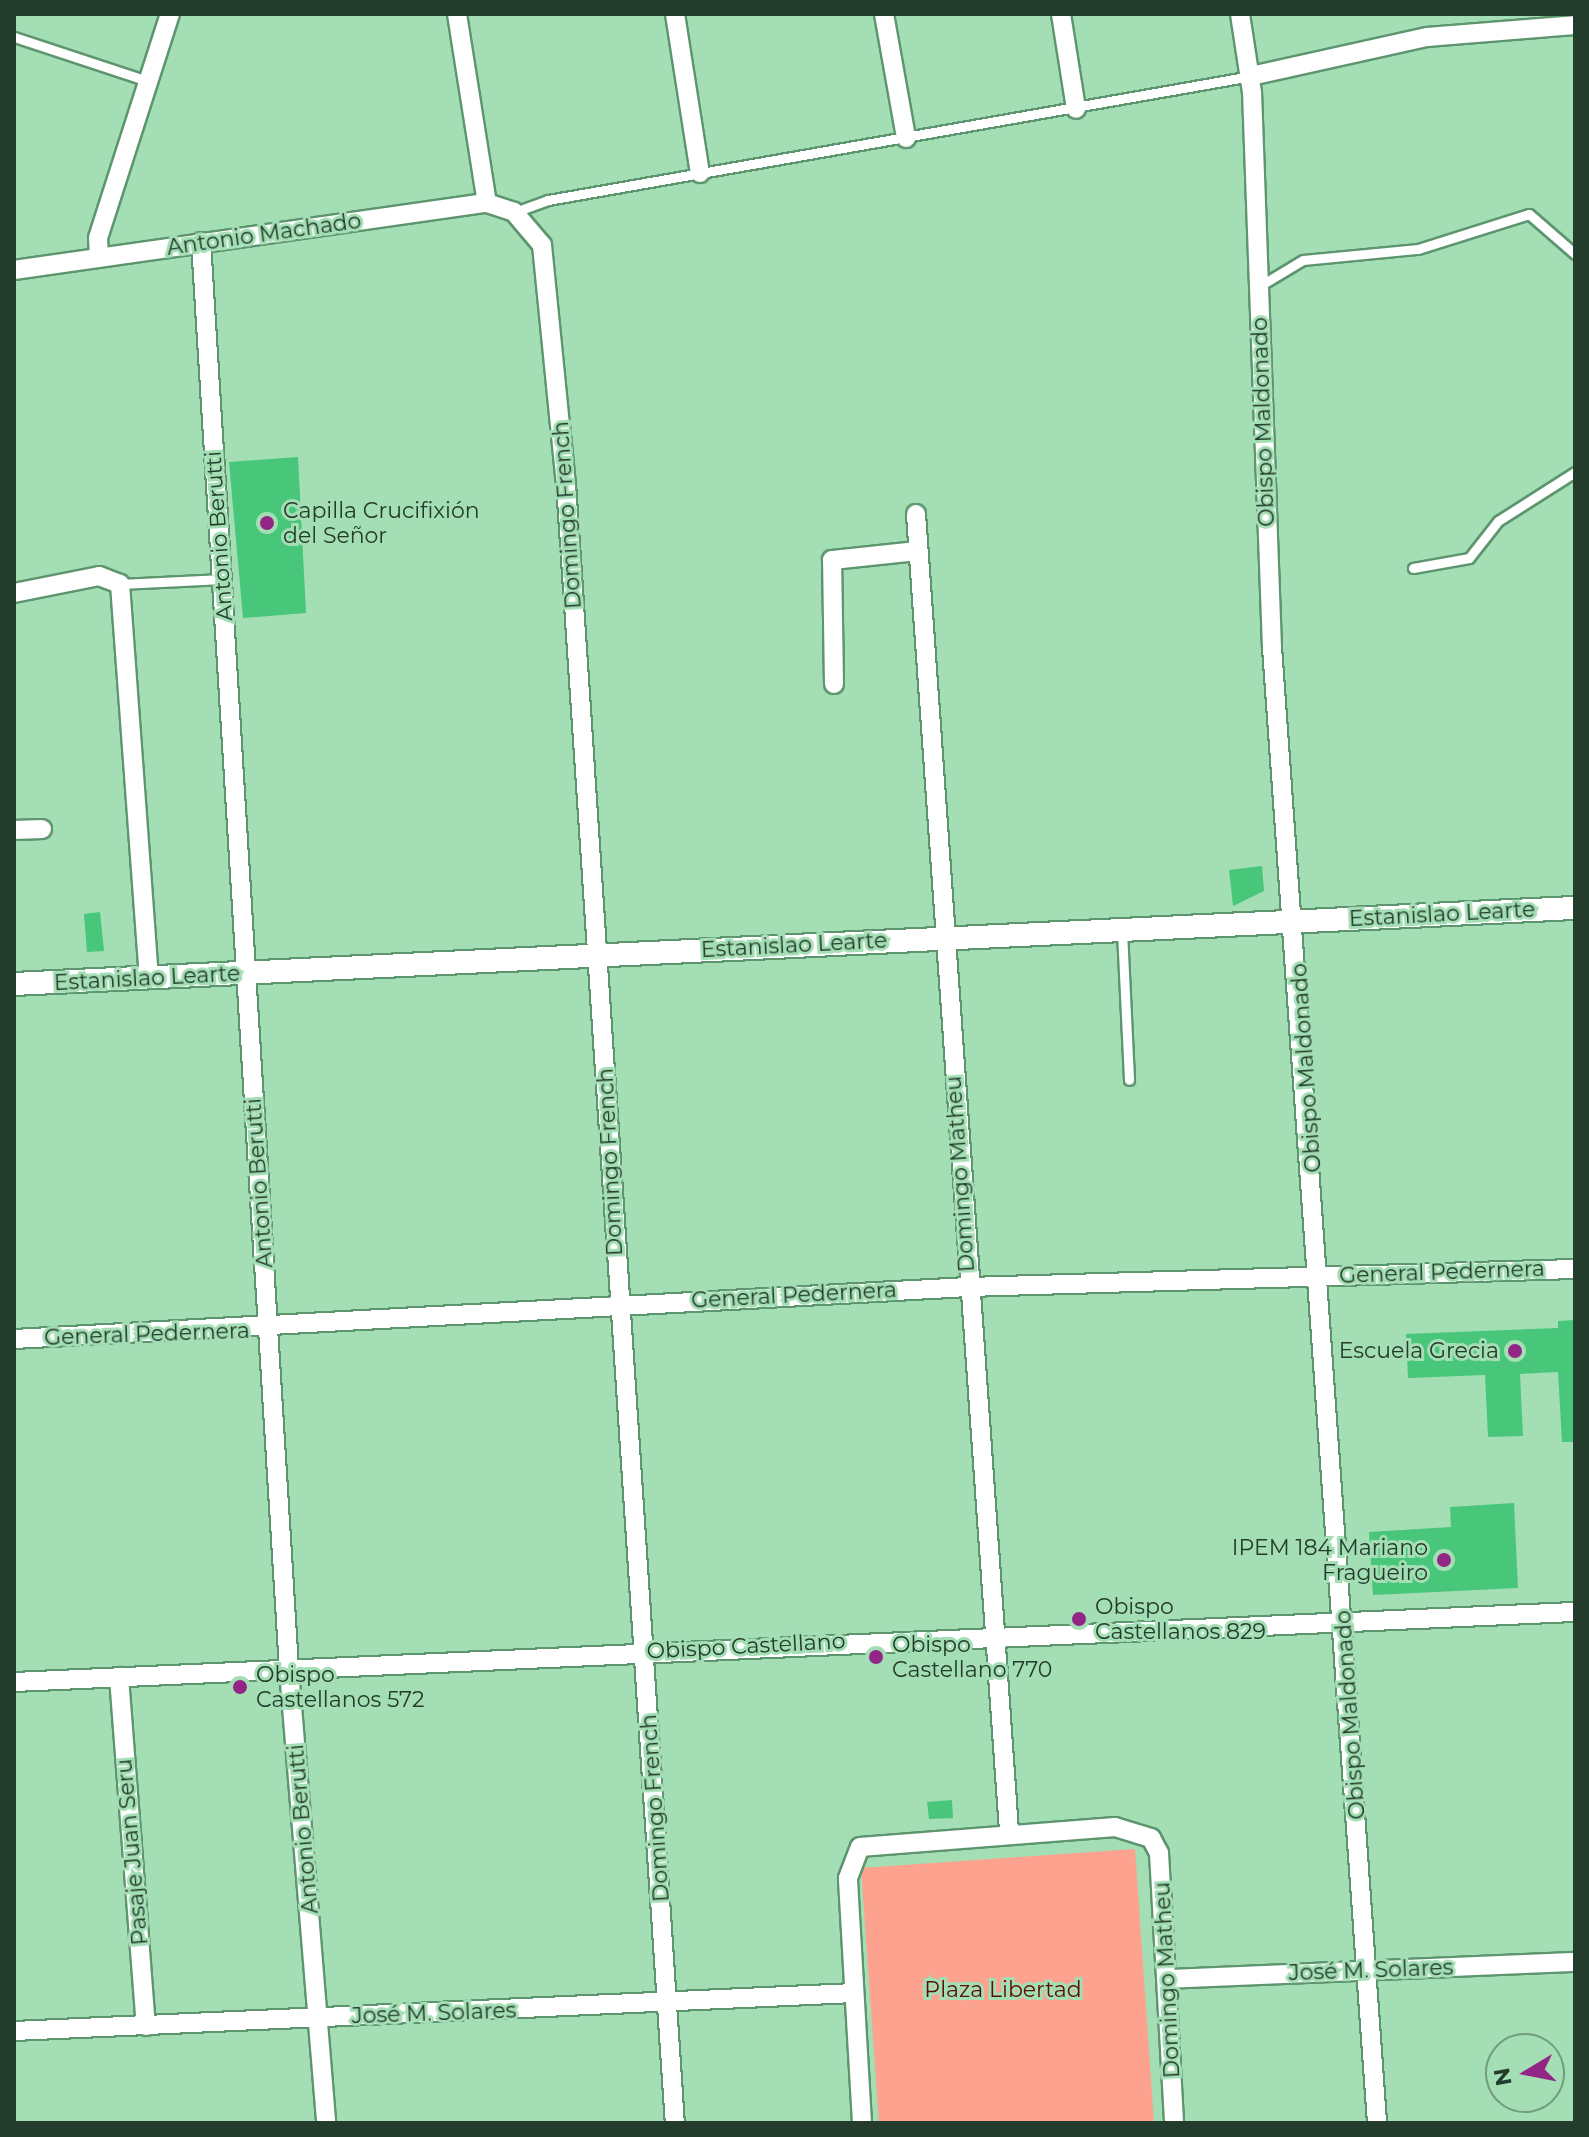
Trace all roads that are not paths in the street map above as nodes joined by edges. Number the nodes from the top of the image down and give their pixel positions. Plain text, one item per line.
1 (170, 14) edge
2 (457, 14) edge
3 (675, 14) edge
4 (884, 14) edge
5 (1061, 14) edge
6 (1240, 14) edge
7 (1575, 25) edge
8 (14, 37) edge
9 (1251, 76) junction
10 (148, 81) junction
11 (1076, 109) junction
12 (906, 138) junction
13 (700, 173) junction
14 (487, 203) junction
15 (514, 212) junction
16 (201, 242) junction
17 (1575, 254) edge
18 (99, 257) junction
19 (14, 270) edge
20 (1258, 287) junction
21 (1575, 472) edge
22 (916, 514) dead end
23 (918, 551) junction
24 (1413, 568) dead end
25 (223, 579) junction
26 (120, 584) junction
27 (14, 593) edge
28 (834, 684) dead end
29 (42, 829) dead end
30 (14, 830) edge
31 (1575, 908) edge
32 (1297, 921) junction
33 (1122, 930) junction
34 (943, 936) junction
35 (599, 957) junction
36 (245, 973) junction
37 (149, 978) junction
38 (14, 984) edge
39 (1129, 1080) dead end
40 (1575, 1269) edge
41 (1319, 1275) junction
42 (968, 1287) junction
43 (619, 1304) junction
44 (268, 1329) junction
45 (14, 1339) edge
46 (1575, 1612) edge
47 (1344, 1620) junction
48 (991, 1635) junction
49 (645, 1650) junction
50 (289, 1670) junction
51 (119, 1677) junction
52 (14, 1682) edge
53 (1009, 1832) junction
54 (1575, 1962) edge
55 (1367, 1969) junction
56 (1167, 1979) junction
57 (854, 1993) junction
58 (668, 2004) junction
59 (318, 2017) junction
60 (146, 2026) junction
61 (14, 2031) edge
62 (326, 2123) edge
63 (675, 2123) edge
64 (862, 2123) edge
65 (1174, 2123) edge
66 (1377, 2123) edge

1 - 10 street
2 - 14 street
3 - 13 street
4 - 12 street
5 - 11 street
6 - 9 street, Obispo Maldonado
7 - 9 street
8 - 10 lane
9 - 11 lane
9 - 20 street, Obispo Maldonado
10 - 18 street
11 - 12 lane
12 - 13 lane
13 - 15 lane
14 - 15 street, Antonio Machado
14 - 16 street, Antonio Machado
15 - 35 street, Domingo French
16 - 18 street, Antonio Machado
16 - 25 street, Antonio Berutti
17 - 20 lane
18 - 19 street, Antonio Machado
20 - 32 street, Obispo Maldonado
21 - 24 lane
22 - 23 street, Domingo Matheu
23 - 28 street
23 - 34 street, Domingo Matheu
25 - 26 lane
25 - 36 street, Antonio Berutti
26 - 27 street
26 - 37 street
29 - 30 street
31 - 32 street, Estanislao Learte
32 - 33 street, Estanislao Learte
32 - 41 street, Obispo Maldonado
33 - 34 street, Estanislao Learte
33 - 39 lane
34 - 35 street, Estanislao Learte
34 - 42 street, Domingo Matheu
35 - 36 street, Estanislao Learte
35 - 43 street, Domingo French
36 - 37 street, Estanislao Learte
36 - 44 street, Antonio Berutti
37 - 38 street, Estanislao Learte
40 - 41 street, General Pedernera
41 - 42 street, General Pedernera
41 - 47 street, Obispo Maldonado
42 - 43 street, General Pedernera
42 - 48 street, Domingo Matheu
43 - 44 street, General Pedernera
43 - 49 street, Domingo French
44 - 45 street, General Pedernera
44 - 50 street, Antonio Berutti
46 - 47 street, Obispo Castellano
47 - 48 street, Obispo Castellano
47 - 55 street, Obispo Maldonado
48 - 49 street, Obispo Castellano
48 - 53 street, Domingo Matheu
49 - 50 street, Obispo Castellano
49 - 58 street, Domingo French
50 - 51 street, Obispo Castellano
50 - 59 street, Antonio Berutti
51 - 52 street, Obispo Castellano
51 - 60 street, Pasaje Juan Seru
53 - 56 street, Domingo Matheu
53 - 57 street
54 - 55 street, José M. Solares
55 - 56 street, José M. Solares
55 - 66 street, Obispo Maldonado
56 - 65 street, Domingo Matheu
57 - 58 street, José M. Solares
57 - 64 street
58 - 59 street, José M. Solares
58 - 63 street, Domingo French
59 - 60 street, José M. Solares
59 - 62 street, Antonio Berutti
60 - 61 street, José M. Solares

